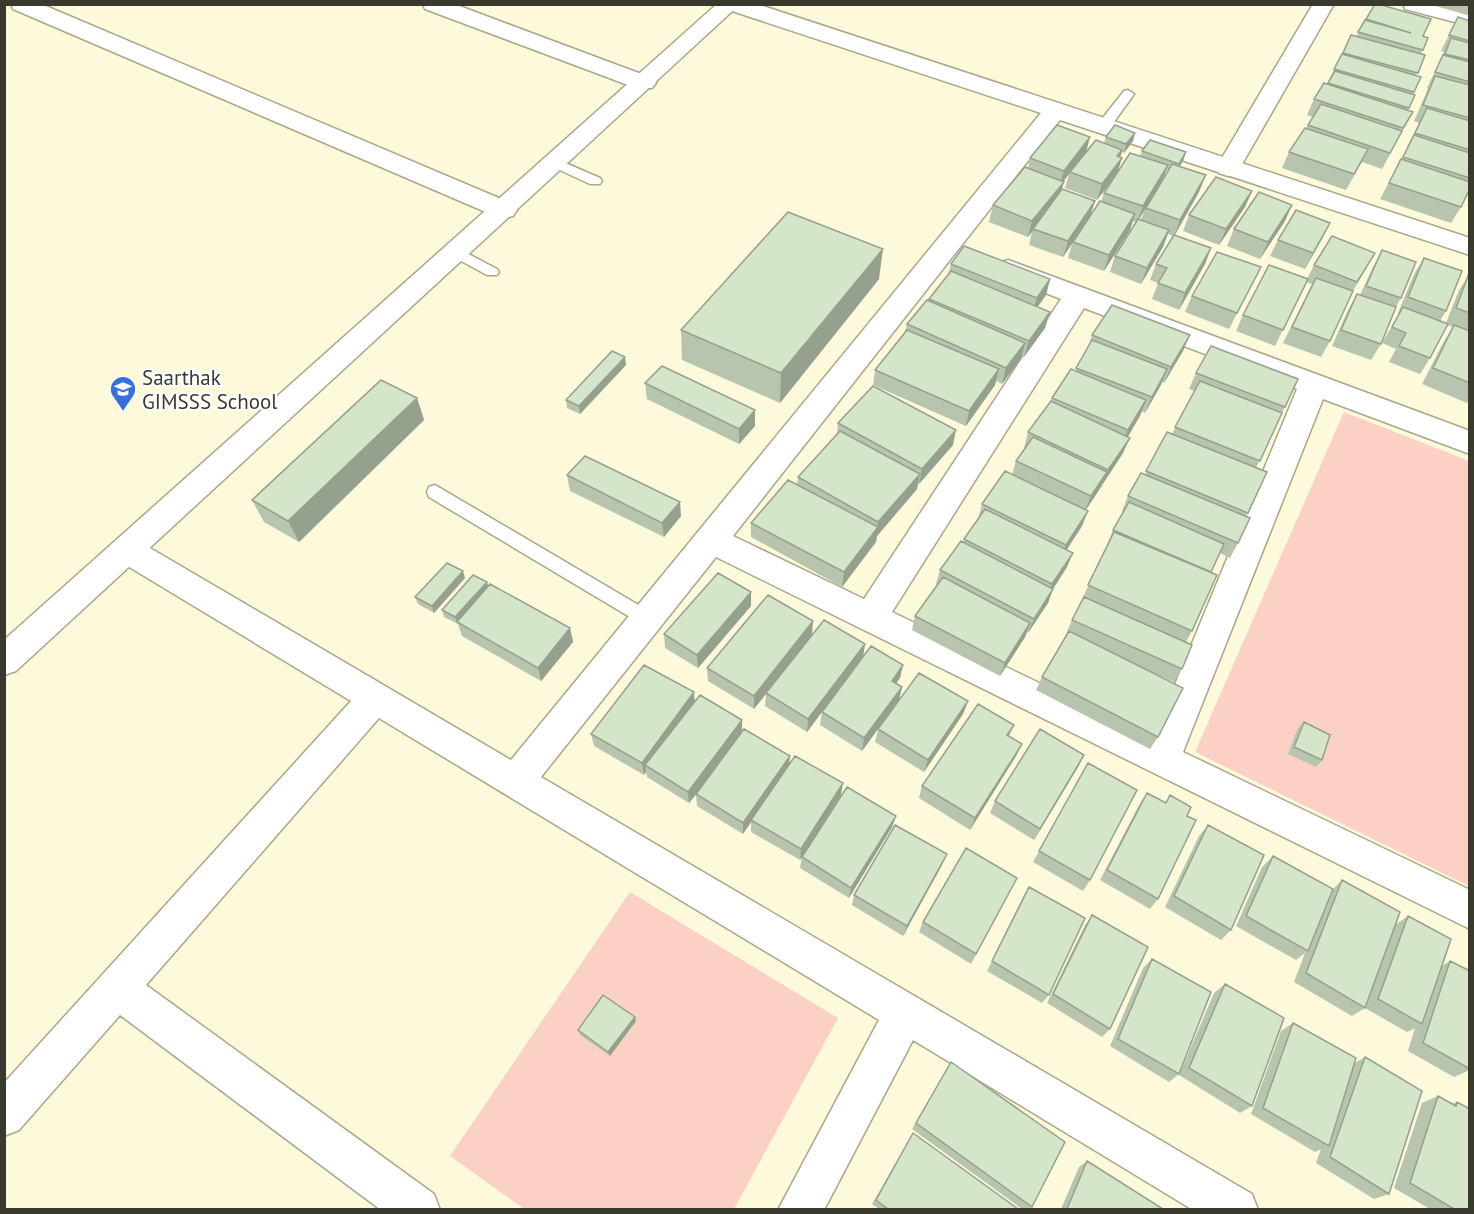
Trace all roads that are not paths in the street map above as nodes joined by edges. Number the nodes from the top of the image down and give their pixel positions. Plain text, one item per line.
1 (21, 4) edge
2 (434, 4) edge
3 (488, 4) edge
4 (732, 4) edge
5 (1324, 4) edge
6 (1413, 4) edge
7 (470, 18) junction
8 (1470, 20) edge
9 (644, 83) junction
10 (1128, 93) dead end
11 (1055, 111) junction
12 (1103, 127) junction
13 (556, 163) junction
14 (1228, 168) junction
15 (595, 181) dead end
16 (504, 210) junction
17 (1470, 248) edge
18 (457, 253) junction
19 (967, 253) junction
20 (492, 272) dead end
21 (1078, 295) junction
22 (1314, 384) junction
23 (1470, 443) edge
24 (435, 492) dead end
25 (710, 539) junction
26 (127, 550) junction
27 (646, 618) junction
28 (870, 618) junction
29 (4, 661) edge
30 (375, 698) junction
31 (1162, 760) junction
32 (516, 781) junction
33 (1470, 910) edge
34 (117, 988) junction
35 (905, 1013) junction
36 (4, 1115) edge
37 (418, 1209) edge
38 (800, 1209) edge
39 (1236, 1209) edge

1 - 16 street
2 - 7 street
3 - 7 street
4 - 9 street
4 - 11 street
5 - 14 street
6 - 8 street
7 - 9 street
9 - 13 street
10 - 12 lane
11 - 12 street
11 - 19 street
12 - 14 street
13 - 15 lane
13 - 16 street
14 - 17 street
16 - 18 street
18 - 20 lane
18 - 26 street
19 - 21 street
19 - 25 street
21 - 22 street
21 - 28 street
22 - 23 street
22 - 31 street
24 - 27 lane
25 - 27 street
25 - 28 street
26 - 29 street
26 - 30 street
27 - 32 street
28 - 31 street
30 - 32 street
30 - 34 street
31 - 33 street
32 - 35 street
34 - 36 street
34 - 37 street
35 - 38 street
35 - 39 street

